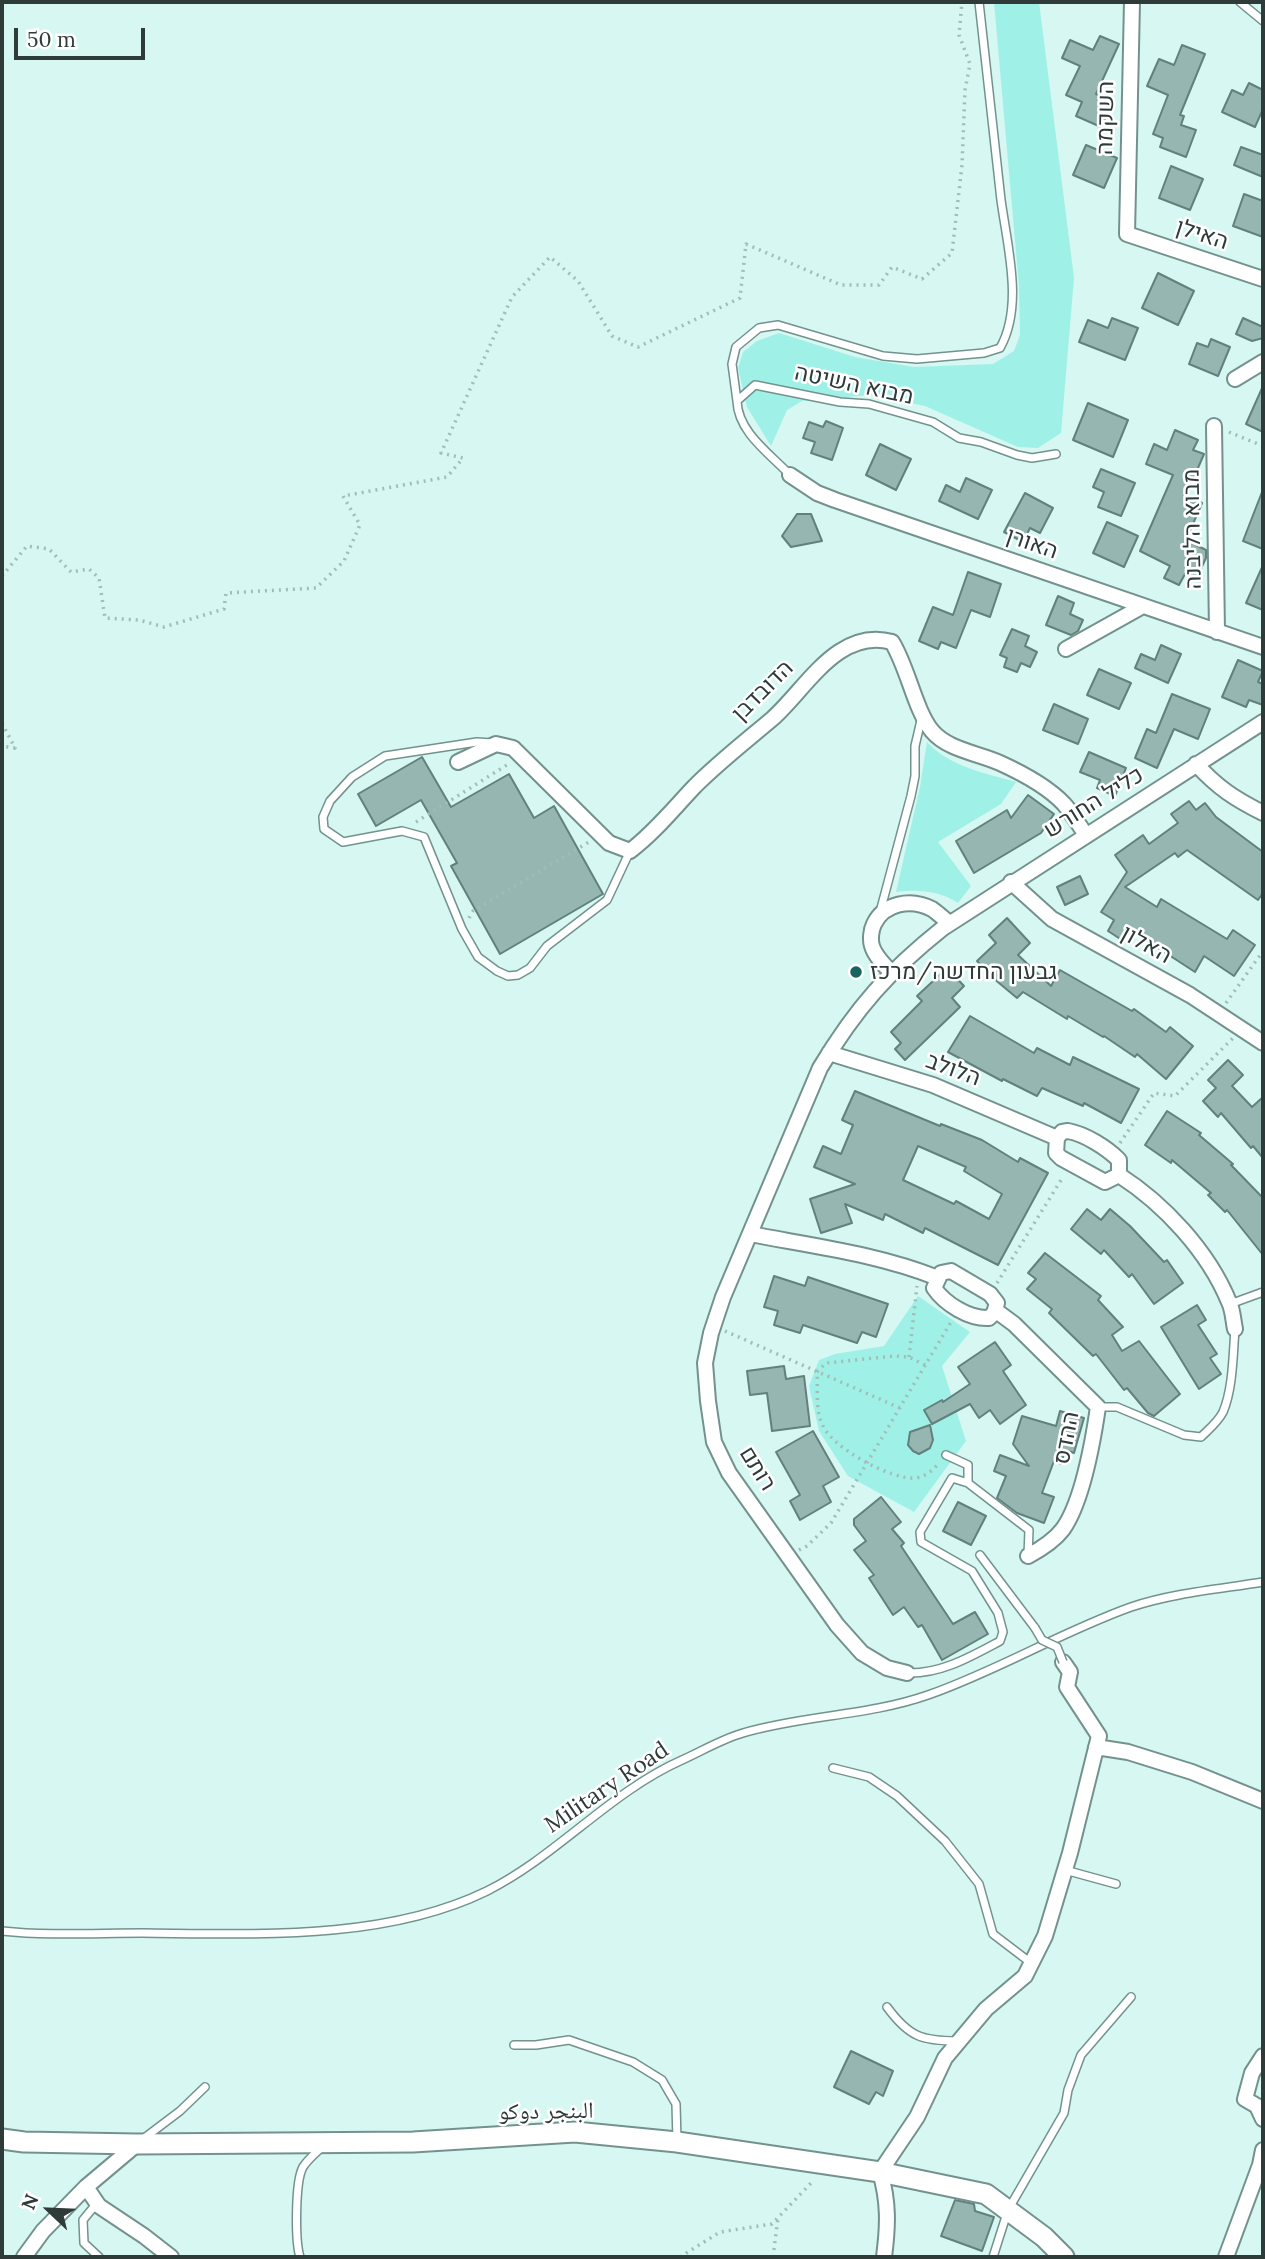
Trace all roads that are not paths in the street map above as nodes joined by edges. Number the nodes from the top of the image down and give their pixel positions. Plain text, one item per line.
1 (979, 2) edge
2 (1132, 2) edge
3 (1240, 2) edge
4 (1263, 22) edge
5 (1127, 234) joint
6 (1263, 279) edge
7 (1263, 362) edge
8 (1235, 379) dead end
9 (737, 401) junction
10 (1214, 426) road end
11 (1056, 454) dead end
12 (790, 475) joint
13 (1143, 606) junction
14 (1217, 632) junction
15 (1263, 648) edge
16 (1066, 649) dead end
17 (922, 715) junction
18 (1263, 722) edge
19 (496, 744) junction
20 (458, 762) dead end
21 (1196, 764) junction
22 (1263, 813) edge
23 (1086, 835) junction
24 (630, 850) junction
25 (1011, 882) junction
26 (880, 913) junction
27 (949, 923) junction
28 (892, 973) junction
29 (1263, 1043) edge
30 (829, 1053) junction
31 (1057, 1138) junction
32 (1119, 1175) junction
33 (750, 1234) junction
34 (938, 1278) junction
35 (1263, 1292) edge
36 (1230, 1304) junction
37 (995, 1311) junction
38 (1235, 1329) joint
39 (1098, 1408) junction
40 (946, 1455) road end
41 (968, 1483) junction
42 (980, 1555) dead end
43 (1028, 1556) joint
44 (1263, 1582) edge
45 (1063, 1662) joint
46 (907, 1673) joint
47 (1096, 1747) junction
48 (832, 1769) dead end
49 (1263, 1801) edge
50 (1065, 1870) junction
51 (1116, 1884) dead end
52 (2, 1931) edge
53 (1031, 1963) junction
54 (1131, 1997) dead end
55 (887, 2007) dead end
56 (959, 2041) junction
57 (514, 2045) dead end
58 (1263, 2056) edge
59 (205, 2087) dead end
60 (1263, 2119) edge
61 (2, 2139) edge
62 (325, 2142) junction
63 (677, 2142) junction
64 (137, 2144) junction
65 (1263, 2150) edge
66 (880, 2172) junction
67 (86, 2188) junction
68 (96, 2203) junction
69 (1008, 2210) junction
70 (24, 2257) edge
71 (99, 2257) edge
72 (171, 2257) edge
73 (300, 2257) edge
74 (884, 2257) edge
75 (993, 2257) edge
76 (1064, 2257) edge
77 (1226, 2257) edge

1 - 9 lane
2 - 5 street, השקמה
3 - 4 lane
5 - 6 street, האילן
7 - 8 street
9 - 11 lane, מבוא השיטה
9 - 12 lane
10 - 14 street, מבוא הליבנה
12 - 13 street, האורן
13 - 14 street, האורן
13 - 16 street
14 - 15 street, האורן
17 - 23 street, הדובדבן
17 - 24 street, הדובדבן
17 - 26 lane
18 - 21 street, כליל החורש
19 - 20 street
19 - 24 street
19 - 24 lane
21 - 22 street
21 - 23 street, כליל החורש
23 - 25 street, כליל החורש
25 - 27 street, כליל החורש
25 - 29 street, האלון
26 - 27 street
26 - 28 street
27 - 28 street, כליל החורש
28 - 30 street, כליל החורש
30 - 31 street, הלולב
30 - 33 street, כליל החורש
31 - 32 street
31 - 32 street, הלולב
32 - 36 street
33 - 34 street
33 - 46 street, רותם
34 - 37 street
34 - 37 street
35 - 36 lane
36 - 38 street
37 - 39 street, ההדס
38 - 39 lane
39 - 43 street, ההדס
40 - 41 lane
41 - 43 lane
41 - 46 lane
42 - 45 lane, bridge
44 - 52 lane, Military Road
45 - 47 street
47 - 49 street
47 - 50 street
48 - 53 lane
50 - 51 lane
50 - 53 street
53 - 56 street
54 - 69 lane
55 - 56 lane
56 - 66 street
57 - 63 lane
58 - 60 street
59 - 64 lane
61 - 64 street, البنجر دوكو
62 - 63 street, البنجر دوكو
62 - 64 street, البنجر دوكو
62 - 73 lane
63 - 66 street, البنجر دوكو
64 - 67 street
65 - 77 street
66 - 69 street, البنجر دوكو
66 - 74 street
67 - 68 street
67 - 70 street
68 - 71 lane
68 - 72 street
69 - 75 lane
69 - 76 street, البنجر دوكو

